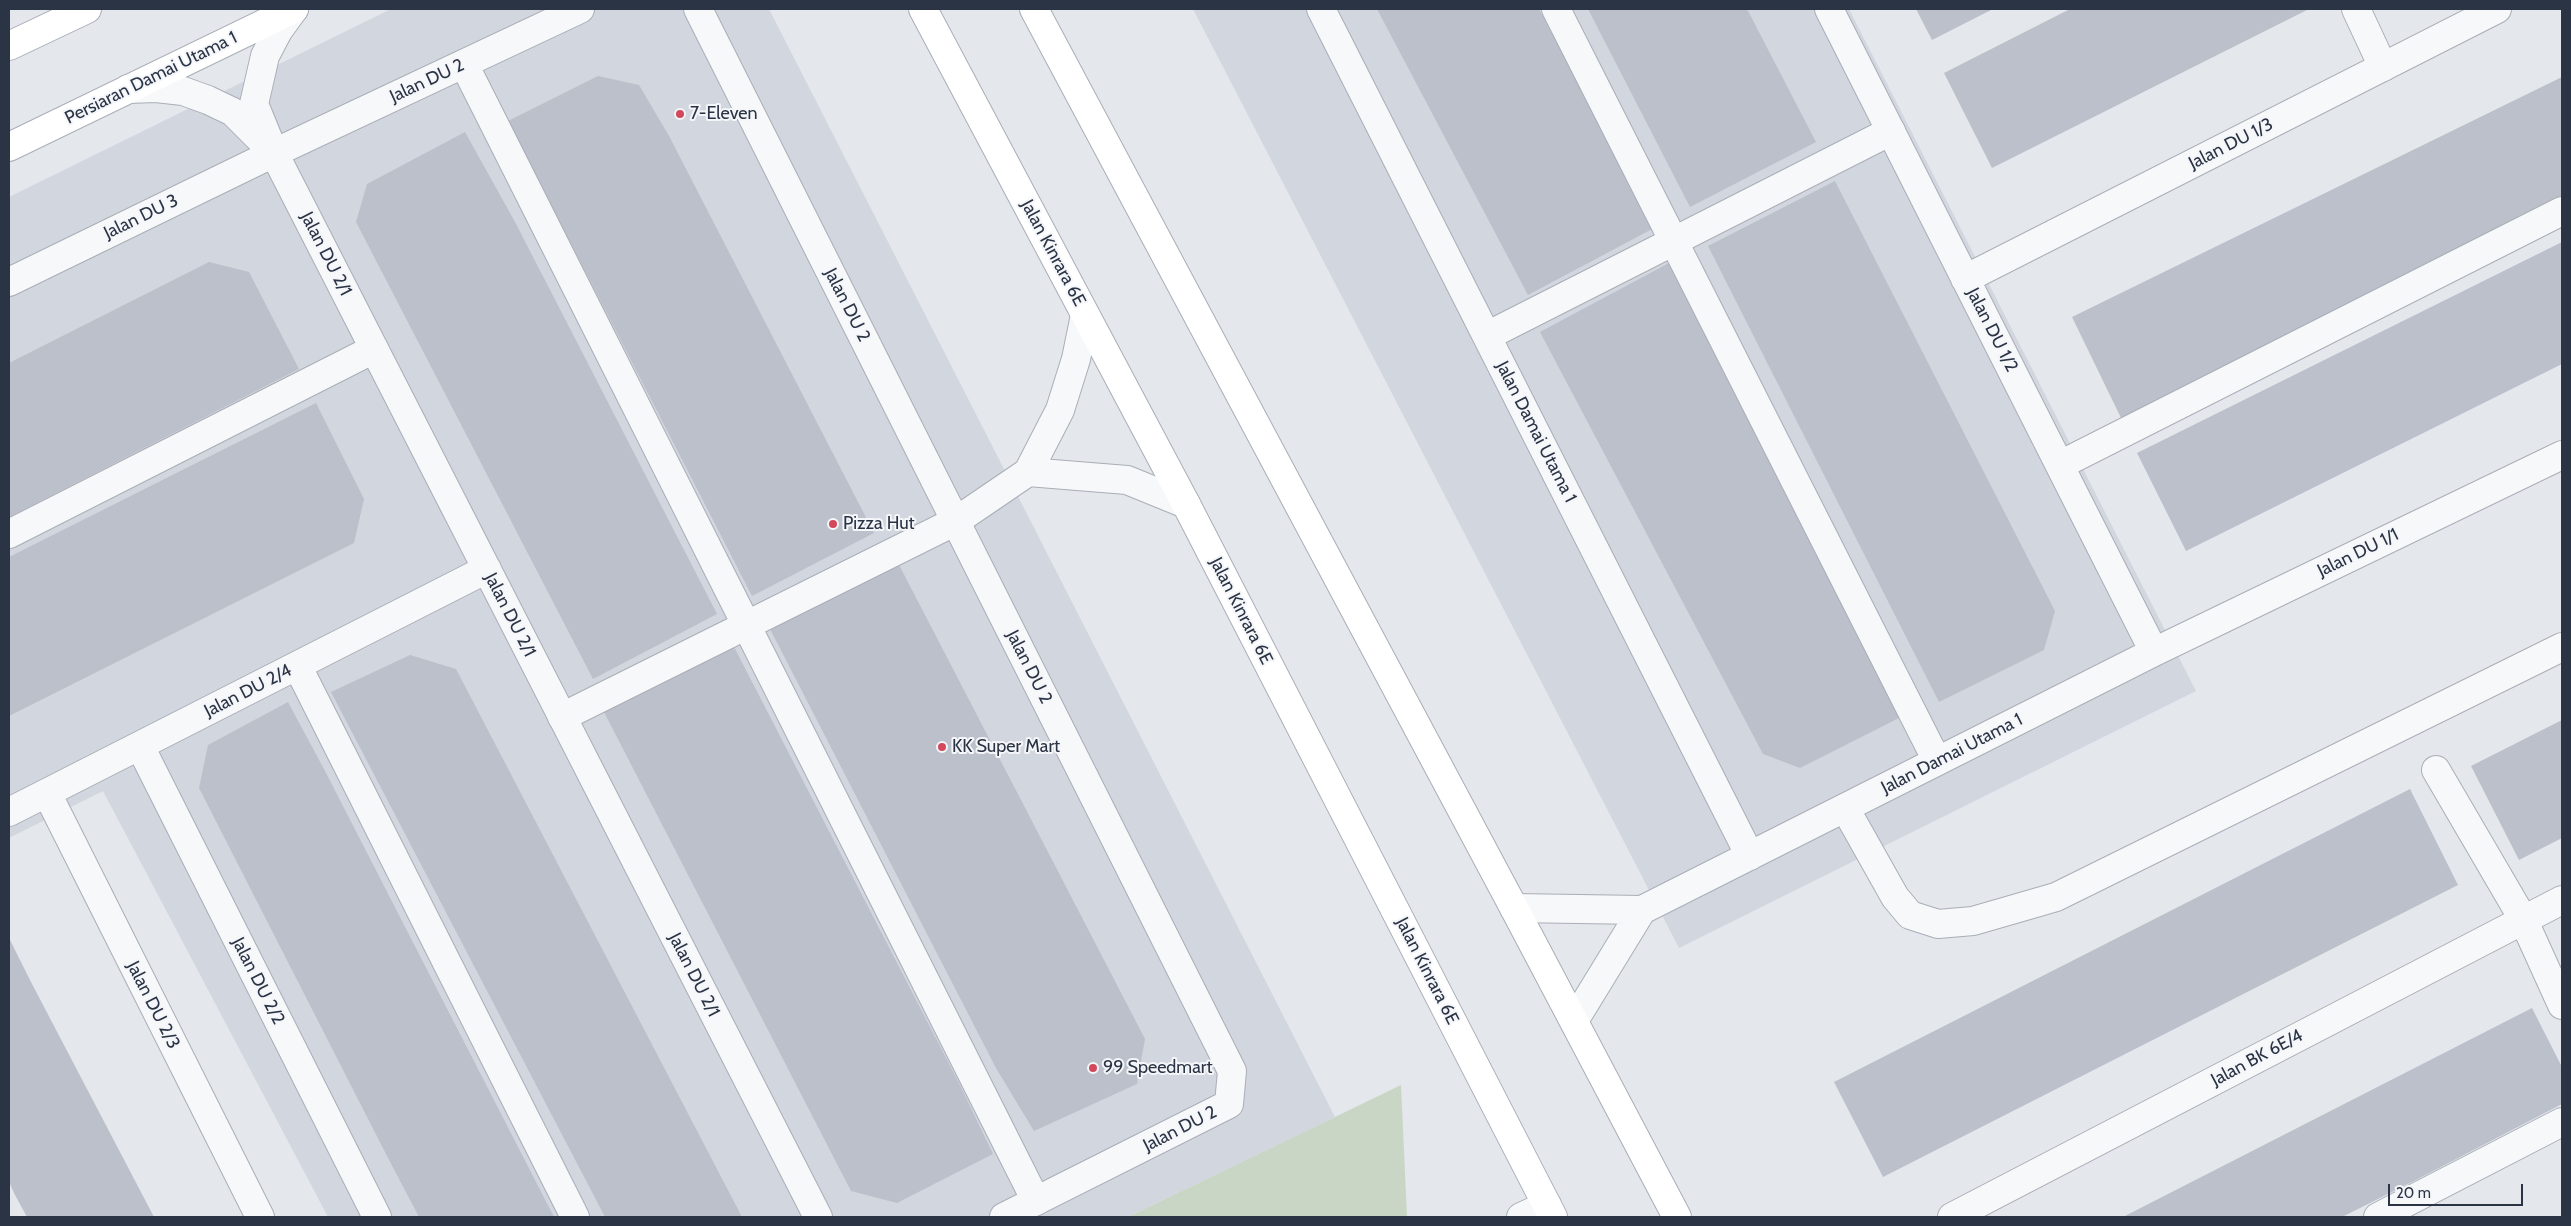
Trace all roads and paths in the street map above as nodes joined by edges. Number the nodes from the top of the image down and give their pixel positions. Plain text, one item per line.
1 (87, 9) edge
2 (294, 9) edge
3 (580, 9) edge
4 (698, 9) edge
5 (923, 9) edge
6 (1034, 9) edge
7 (1321, 9) edge
8 (1556, 9) edge
9 (1829, 9) edge
10 (2356, 9) edge
11 (2498, 9) edge
12 (9, 46) edge
13 (464, 64) junction
14 (2383, 67) junction
15 (128, 89) junction
16 (1891, 131) junction
17 (9, 147) edge
18 (274, 153) junction
19 (2562, 211) edge
20 (1673, 241) junction
21 (1965, 279) junction
22 (9, 282) edge
23 (1085, 314) junction
24 (1487, 336) junction
25 (374, 348) junction
26 (2562, 455) edge
27 (2060, 465) junction
28 (1028, 472) junction
29 (1186, 504) junction
30 (956, 521) junction
31 (9, 534) edge
32 (487, 569) junction
33 (746, 626) junction
34 (2562, 647) edge
35 (2154, 652) junction
36 (298, 667) junction
37 (562, 718) junction
38 (140, 746) junction
39 (1937, 761) junction
40 (2436, 770) dead end
41 (47, 792) junction
42 (1845, 808) junction
43 (9, 812) edge
44 (1750, 856) junction
45 (2562, 900) edge
46 (1514, 908) junction
47 (1642, 910) junction
48 (2523, 920) junction
49 (2562, 1005) edge
50 (1574, 1021) junction
51 (2562, 1122) edge
52 (1036, 1202) junction
53 (1550, 1211) edge
54 (260, 1217) edge
55 (377, 1217) edge
56 (575, 1217) edge
57 (818, 1217) edge
58 (1004, 1217) edge
59 (1521, 1217) edge
60 (1677, 1217) edge
61 (1952, 1217) edge
62 (2378, 1217) edge

1 - 12 street
2 - 15 street, Persiaran Damai Utama 1
2 - 18 street, Jalan DU 2/1
3 - 13 street, Jalan DU 2
4 - 30 street, Jalan DU 2
5 - 23 street, Jalan Kinrara 6E
6 - 46 street
7 - 24 street, Jalan Damai Utama 1
8 - 20 street
9 - 16 street, Jalan DU 1/2
10 - 14 street
11 - 14 street, Jalan DU 1/3
13 - 18 street, Jalan DU 2
13 - 33 street
14 - 21 street, Jalan DU 1/3
15 - 17 street, Persiaran Damai Utama 1
15 - 18 street
16 - 20 street
16 - 21 street, Jalan DU 1/2
18 - 22 street, Jalan DU 3
18 - 25 street, Jalan DU 2/1
19 - 27 street
20 - 24 street
20 - 39 street
21 - 27 street, Jalan DU 1/2
23 - 28 street
23 - 29 street, Jalan Kinrara 6E
24 - 44 street, Jalan Damai Utama 1
25 - 31 street
25 - 32 street, Jalan DU 2/1
26 - 35 street, Jalan DU 1/1
27 - 35 street, Jalan DU 1/2
28 - 29 street
28 - 30 street
29 - 53 street, Jalan Kinrara 6E
30 - 33 street
30 - 52 street, Jalan DU 2
32 - 36 street, Jalan DU 2/4
32 - 37 street, Jalan DU 2/1
33 - 37 street
33 - 52 street
34 - 42 street
35 - 39 street, Jalan Damai Utama 1
36 - 38 street, Jalan DU 2/4
36 - 56 street
37 - 57 street, Jalan DU 2/1
38 - 41 street, Jalan DU 2/4
38 - 55 street, Jalan DU 2/2
39 - 42 street, Jalan Damai Utama 1
40 - 48 street
41 - 43 street, Jalan DU 2/4
41 - 54 street, Jalan DU 2/3
42 - 44 street, Jalan Damai Utama 1
44 - 47 street, Jalan Damai Utama 1
45 - 48 street, Jalan BK 6E/4
46 - 47 street, Jalan Damai Utama 1
46 - 50 street
47 - 50 street
48 - 49 street
48 - 61 street, Jalan BK 6E/4
50 - 60 street
51 - 62 street
52 - 58 street, Jalan DU 2
53 - 59 street

